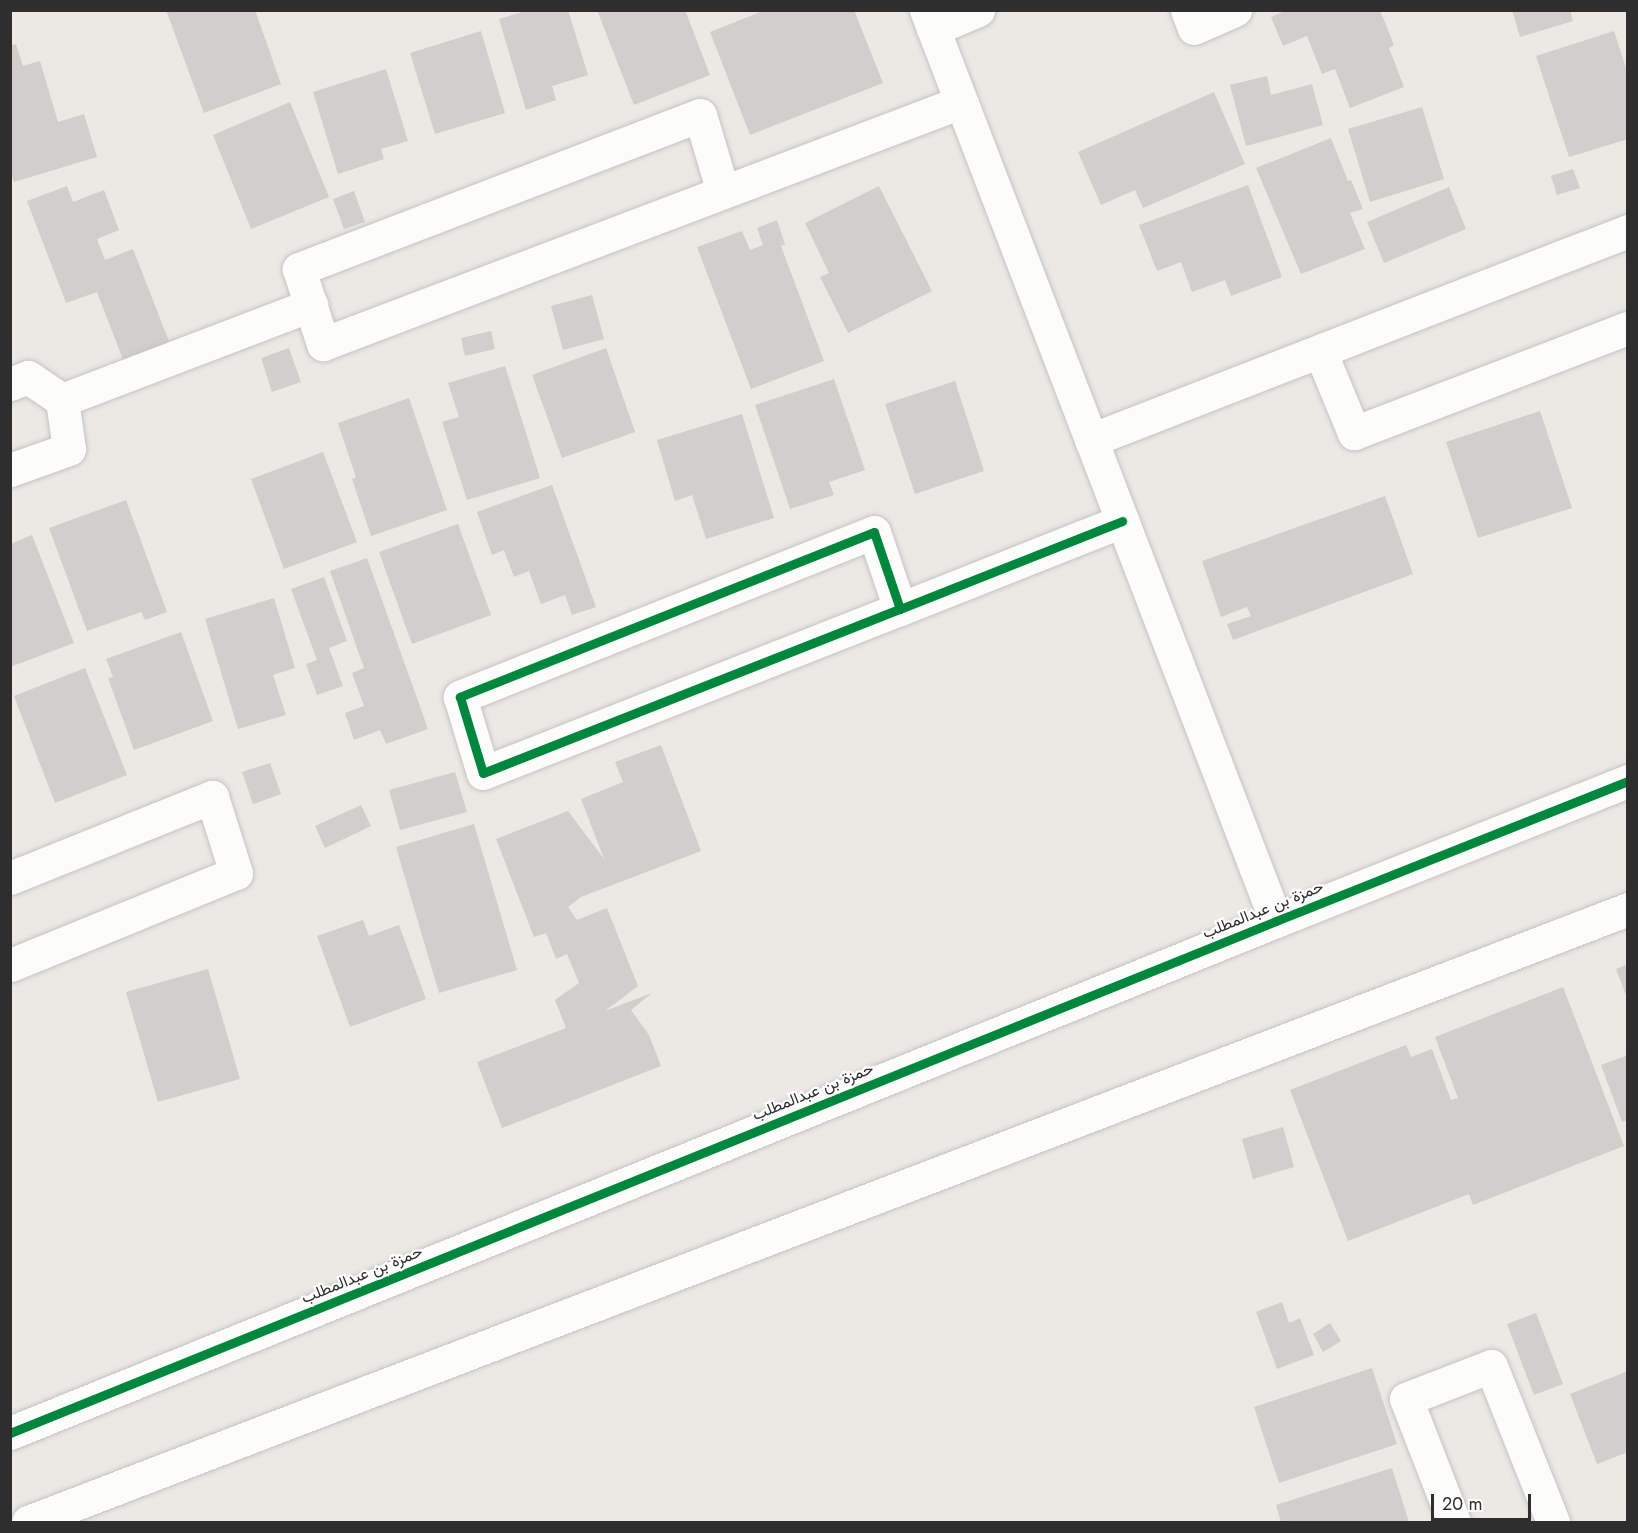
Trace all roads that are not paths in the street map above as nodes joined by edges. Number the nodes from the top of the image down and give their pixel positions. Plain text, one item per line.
1 (978, 10) edge
2 (1187, 10) edge
3 (1235, 10) edge
4 (929, 20) edge
5 (961, 102) junction
6 (723, 192) junction
7 (1628, 231) edge
8 (311, 305) junction
9 (1628, 328) edge
10 (1320, 351) junction
11 (10, 384) edge
12 (62, 400) junction
13 (1091, 440) junction
14 (10, 470) edge
15 (1122, 521) junction
16 (900, 609) junction
17 (1628, 781) edge
18 (10, 878) edge
19 (1628, 909) edge
20 (1276, 921) junction
21 (10, 965) edge
22 (10, 1433) edge
23 (28, 1522) edge
24 (1454, 1522) edge
25 (1553, 1522) edge

1 - 4 street
2 - 3 street
4 - 5 street
5 - 6 street
5 - 13 street
6 - 8 street
6 - 8 street
7 - 10 street
8 - 12 street
9 - 10 street
10 - 13 street
11 - 12 street
12 - 14 street
13 - 15 street
15 - 16 street
15 - 20 street
16 - 16 street
17 - 20 street, حمزة بن عبدالمطلب
18 - 21 street
19 - 23 street
20 - 22 street, حمزة بن عبدالمطلب
24 - 25 street

